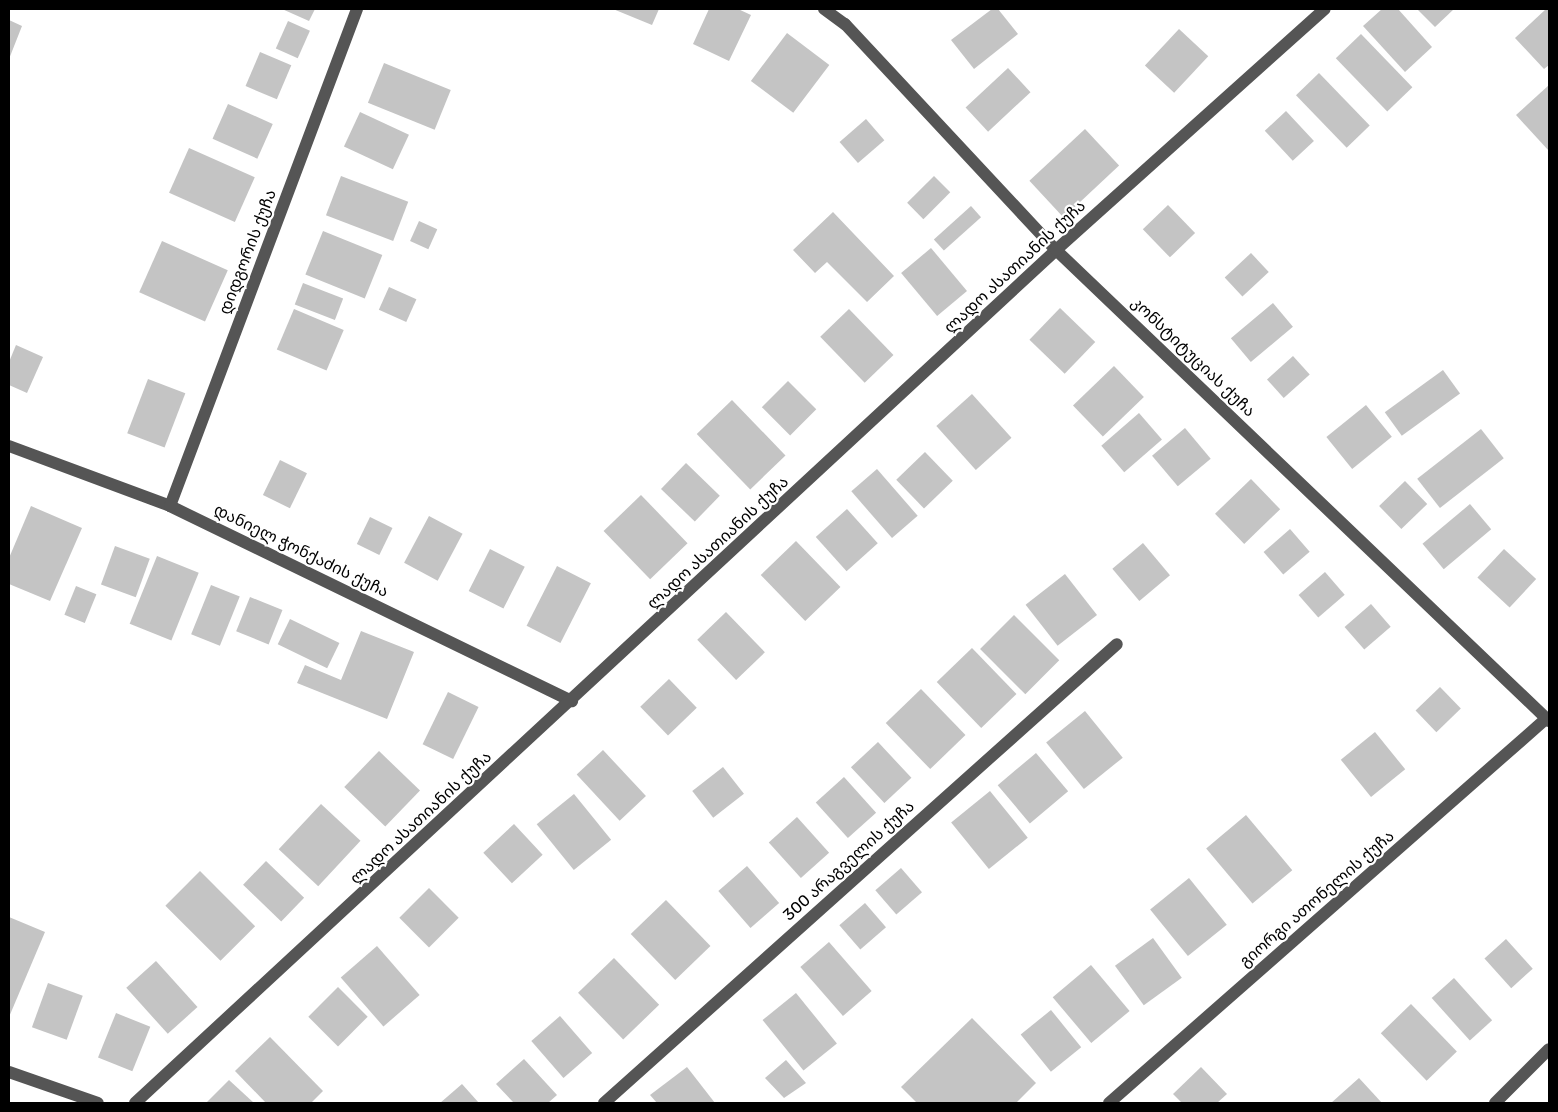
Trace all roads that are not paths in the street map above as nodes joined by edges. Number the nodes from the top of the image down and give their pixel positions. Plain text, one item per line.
1 (357, 9) edge
2 (824, 9) edge
3 (1325, 9) edge
4 (1056, 250) junction
5 (9, 446) edge
6 (170, 506) junction
7 (1117, 644) dead end
8 (572, 701) junction
9 (1548, 720) edge
10 (1549, 1049) edge
11 (9, 1072) edge
12 (98, 1103) edge
13 (135, 1103) edge
14 (604, 1103) edge
15 (1109, 1103) edge
16 (1496, 1103) edge

1 - 6 street, დიდგორის ქუჩა
2 - 4 street, კონსტიტუციას ქუჩა
3 - 4 street, ლადო ასათიანის ქუჩა
4 - 8 street, ლადო ასათიანის ქუჩა
4 - 9 street, კონსტიტუციას ქუჩა
5 - 6 street, დანიელ ჭონქაძის ქუჩა
6 - 8 street, დანიელ ჭონქაძის ქუჩა
7 - 14 street, 300 არაგველის ქუჩა
8 - 13 street, ლადო ასათიანის ქუჩა
9 - 15 street, გიორგი ათონელის ქუჩა
10 - 16 street
11 - 12 street

